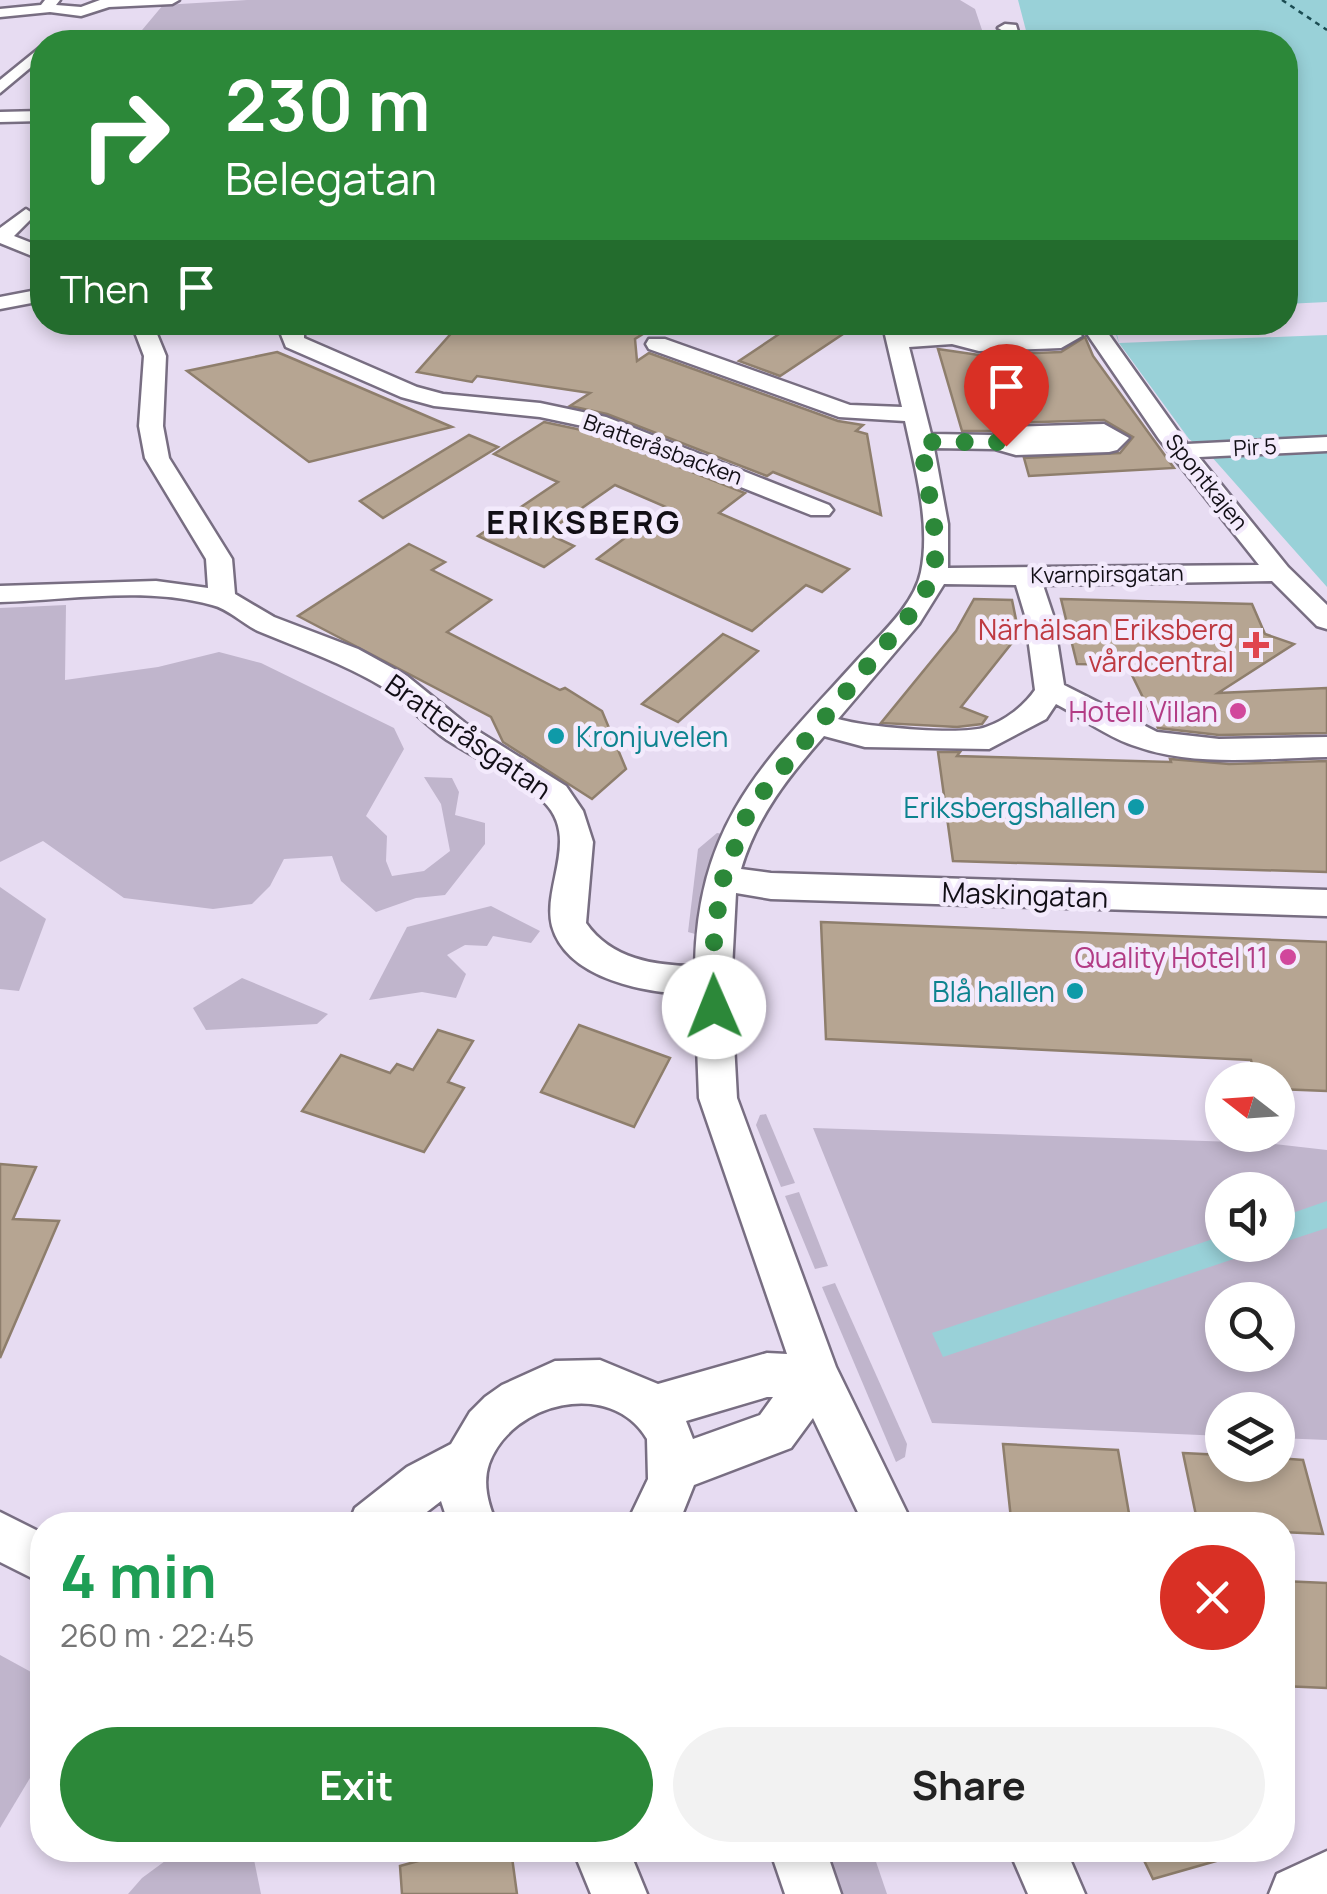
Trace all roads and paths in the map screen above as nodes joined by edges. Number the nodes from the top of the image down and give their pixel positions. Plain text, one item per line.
1 (172, 0) edge
2 (108, 2) edge
3 (0, 12) edge
4 (50, 28) edge
5 (30, 52) edge
6 (0, 88) edge
7 (30, 116) edge
8 (0, 117) edge
9 (0, 210) edge
10 (30, 215) edge
11 (30, 219) edge
12 (30, 249) edge
13 (30, 297) edge
14 (0, 303) edge
15 (146, 335) edge
16 (294, 335) edge
17 (896, 335) edge
18 (923, 335) edge
19 (1078, 335) edge
20 (1088, 335) edge
21 (657, 344) dead end
22 (918, 428) junction
23 (1175, 443) junction
24 (1327, 444) edge
25 (820, 510) dead end
26 (935, 575) junction
27 (1026, 576) junction
28 (1294, 582) junction
29 (0, 594) edge
30 (222, 598) junction
31 (1327, 620) edge
32 (1050, 690) junction
33 (820, 724) junction
34 (1327, 747) edge
35 (723, 879) junction
36 (1327, 903) edge
37 (713, 977) junction
38 (817, 1377) junction
39 (655, 1408) junction
40 (467, 1461) junction
41 (665, 1506) edge
42 (388, 1512) edge
43 (470, 1512) edge
44 (883, 1512) edge
45 (0, 1536) edge
46 (30, 1552) edge
47 (605, 1862) edge
48 (802, 1862) edge
49 (1042, 1862) edge
50 (1327, 1879) edge
51 (619, 1894) edge
52 (814, 1894) edge
53 (1057, 1894) edge
54 (1296, 1894) edge

1 - 2 street
2 - 4 street
3 - 4 street
5 - 6 street
7 - 8 street
9 - 10 street
11 - 12 street
13 - 14 street
15 - 30 street
16 - 25 street, Bratteråsbacken
17 - 22 street
18 - 19 street
20 - 23 street, Spontkajen
21 - 22 street
22 - 23 street, Pir 5
22 - 26 street
23 - 24 street, Pir 5
23 - 28 street, Spontkajen
26 - 27 street, Kvarnpirsgatan
26 - 33 street
27 - 28 street, Kvarnpirsgatan
27 - 32 street
28 - 31 street, Spontkajen
29 - 30 street, Bratteråsgatan
30 - 37 street, Bratteråsgatan
32 - 33 street
32 - 34 street
33 - 35 street
35 - 36 street, Maskingatan
35 - 37 street
37 - 38 street
38 - 39 street
38 - 41 street
38 - 44 street
39 - 40 street
39 - 41 street
40 - 42 street
40 - 43 street
45 - 46 street
47 - 51 street
48 - 52 street
49 - 53 street
50 - 54 street

